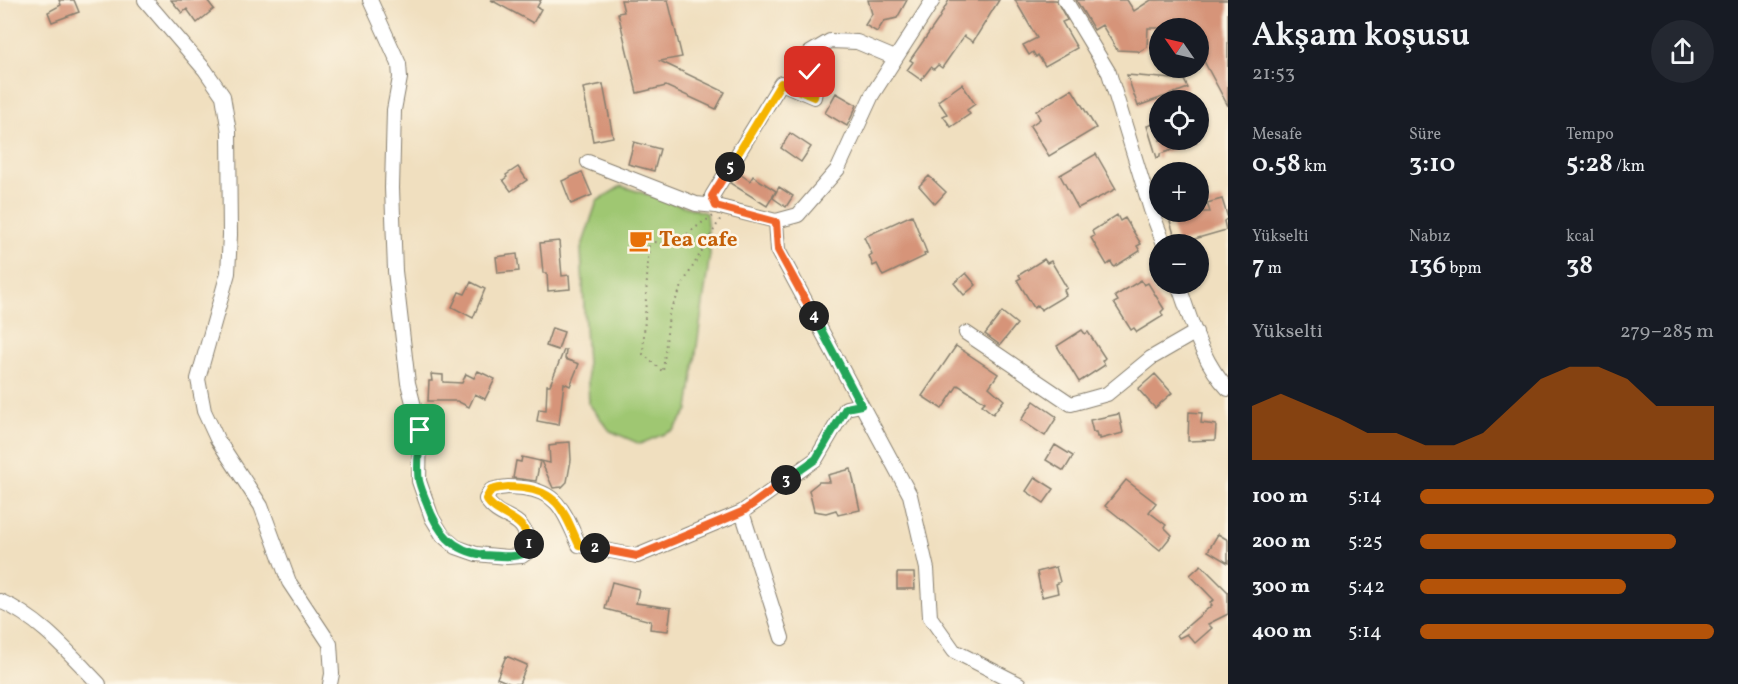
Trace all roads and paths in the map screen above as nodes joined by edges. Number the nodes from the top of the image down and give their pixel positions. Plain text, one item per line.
1 (145, 0) edge
2 (370, 0) edge
3 (933, 0) edge
4 (1065, 0) edge
5 (895, 58) junction
6 (588, 162) dead end
7 (727, 209) junction
8 (703, 222) dead end
9 (776, 222) junction
10 (1160, 234) edge
11 (1182, 294) edge
12 (1196, 332) junction
13 (966, 333) dead end
14 (1228, 389) edge
15 (861, 405) junction
16 (742, 512) junction
17 (0, 601) edge
18 (782, 638) dead end
19 (99, 684) edge
20 (330, 684) edge
21 (1019, 684) edge

1 - 20 street
2 - 16 street
3 - 5 street
4 - 10 street
5 - 7 street
5 - 9 street
6 - 7 street
7 - 8 path
7 - 9 street
9 - 15 street
11 - 12 street
12 - 13 street
12 - 14 street
15 - 16 street
15 - 21 street
16 - 18 street
17 - 19 street

